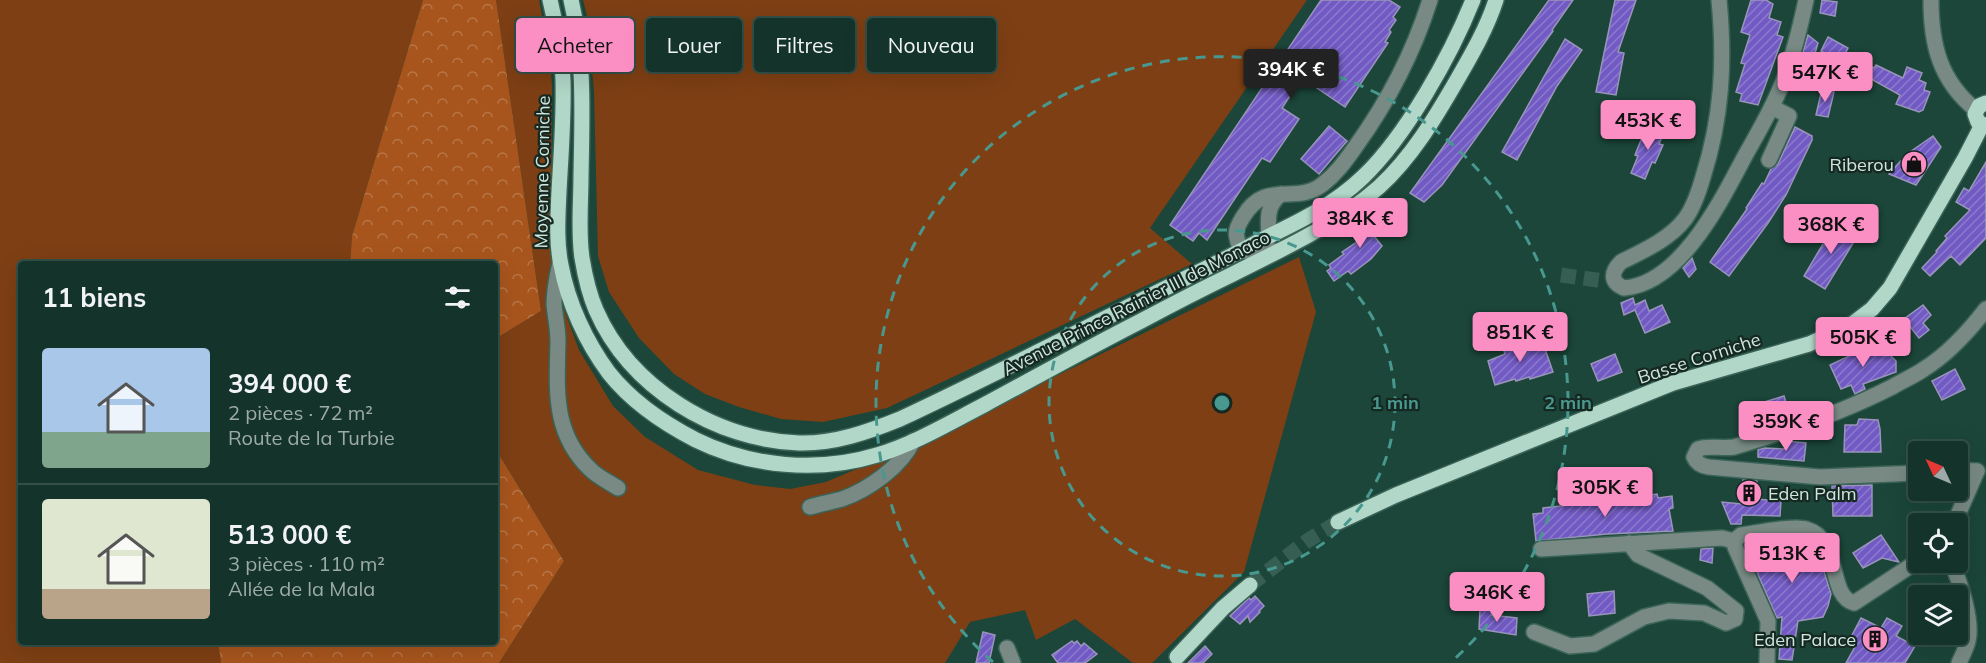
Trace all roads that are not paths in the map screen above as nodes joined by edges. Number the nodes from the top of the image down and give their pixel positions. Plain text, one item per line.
1 (550, 0) edge
2 (571, 0) edge
3 (1430, 0) edge
4 (1473, 0) edge
5 (1496, 0) edge
6 (1719, 0) edge
7 (1806, 0) edge
8 (1932, 0) edge
9 (1981, 107) edge
10 (1764, 113) junction
11 (1984, 126) edge
12 (1768, 160) dead end
13 (1281, 194) junction
14 (1269, 237) junction
15 (1249, 251) junction
16 (1280, 251) junction
17 (560, 263) junction
18 (1233, 274) junction
19 (1986, 309) edge
20 (913, 441) junction
21 (830, 464) joint
22 (1981, 469) edge
23 (1908, 473) edge
24 (618, 488) dead end
25 (810, 507) dead end
26 (1959, 513) edge
27 (1338, 522) tunnel mouth
28 (1734, 541) junction
29 (1629, 543) junction
30 (1541, 549) dead end
31 (1908, 568) edge
32 (1957, 573) edge
33 (1250, 585) tunnel mouth
34 (1534, 632) dead end
35 (1007, 648) dead end
36 (1178, 657) dead end
37 (1013, 663) edge
38 (1767, 663) edge
39 (1959, 663) edge

1 - 17 main road, Moyenne Corniche
2 - 15 main road, Avenue Prince Rainier III de Monaco
3 - 13 street
4 - 14 main road, Avenue Prince Rainier III de Monaco
5 - 16 main road, Avenue Prince Rainier III de Monaco
6 - 10 street
7 - 10 street
8 - 9 street
9 - 11 main road
10 - 12 street
11 - 27 main road, Basse Corniche
13 - 14 street
13 - 15 street
14 - 15 main road, Avenue Prince Rainier III de Monaco
15 - 16 street
15 - 18 street
16 - 18 main road, Avenue Prince Rainier III de Monaco
17 - 21 main road, Moyenne Corniche
17 - 24 street
18 - 20 main road, Avenue Prince Rainier III de Monaco
19 - 23 street
20 - 21 main road, Avenue Prince Rainier III de Monaco
20 - 25 street
22 - 26 street
28 - 29 street
28 - 31 street
28 - 38 street
29 - 30 street
29 - 34 street
32 - 39 street
33 - 36 main road
35 - 37 street

